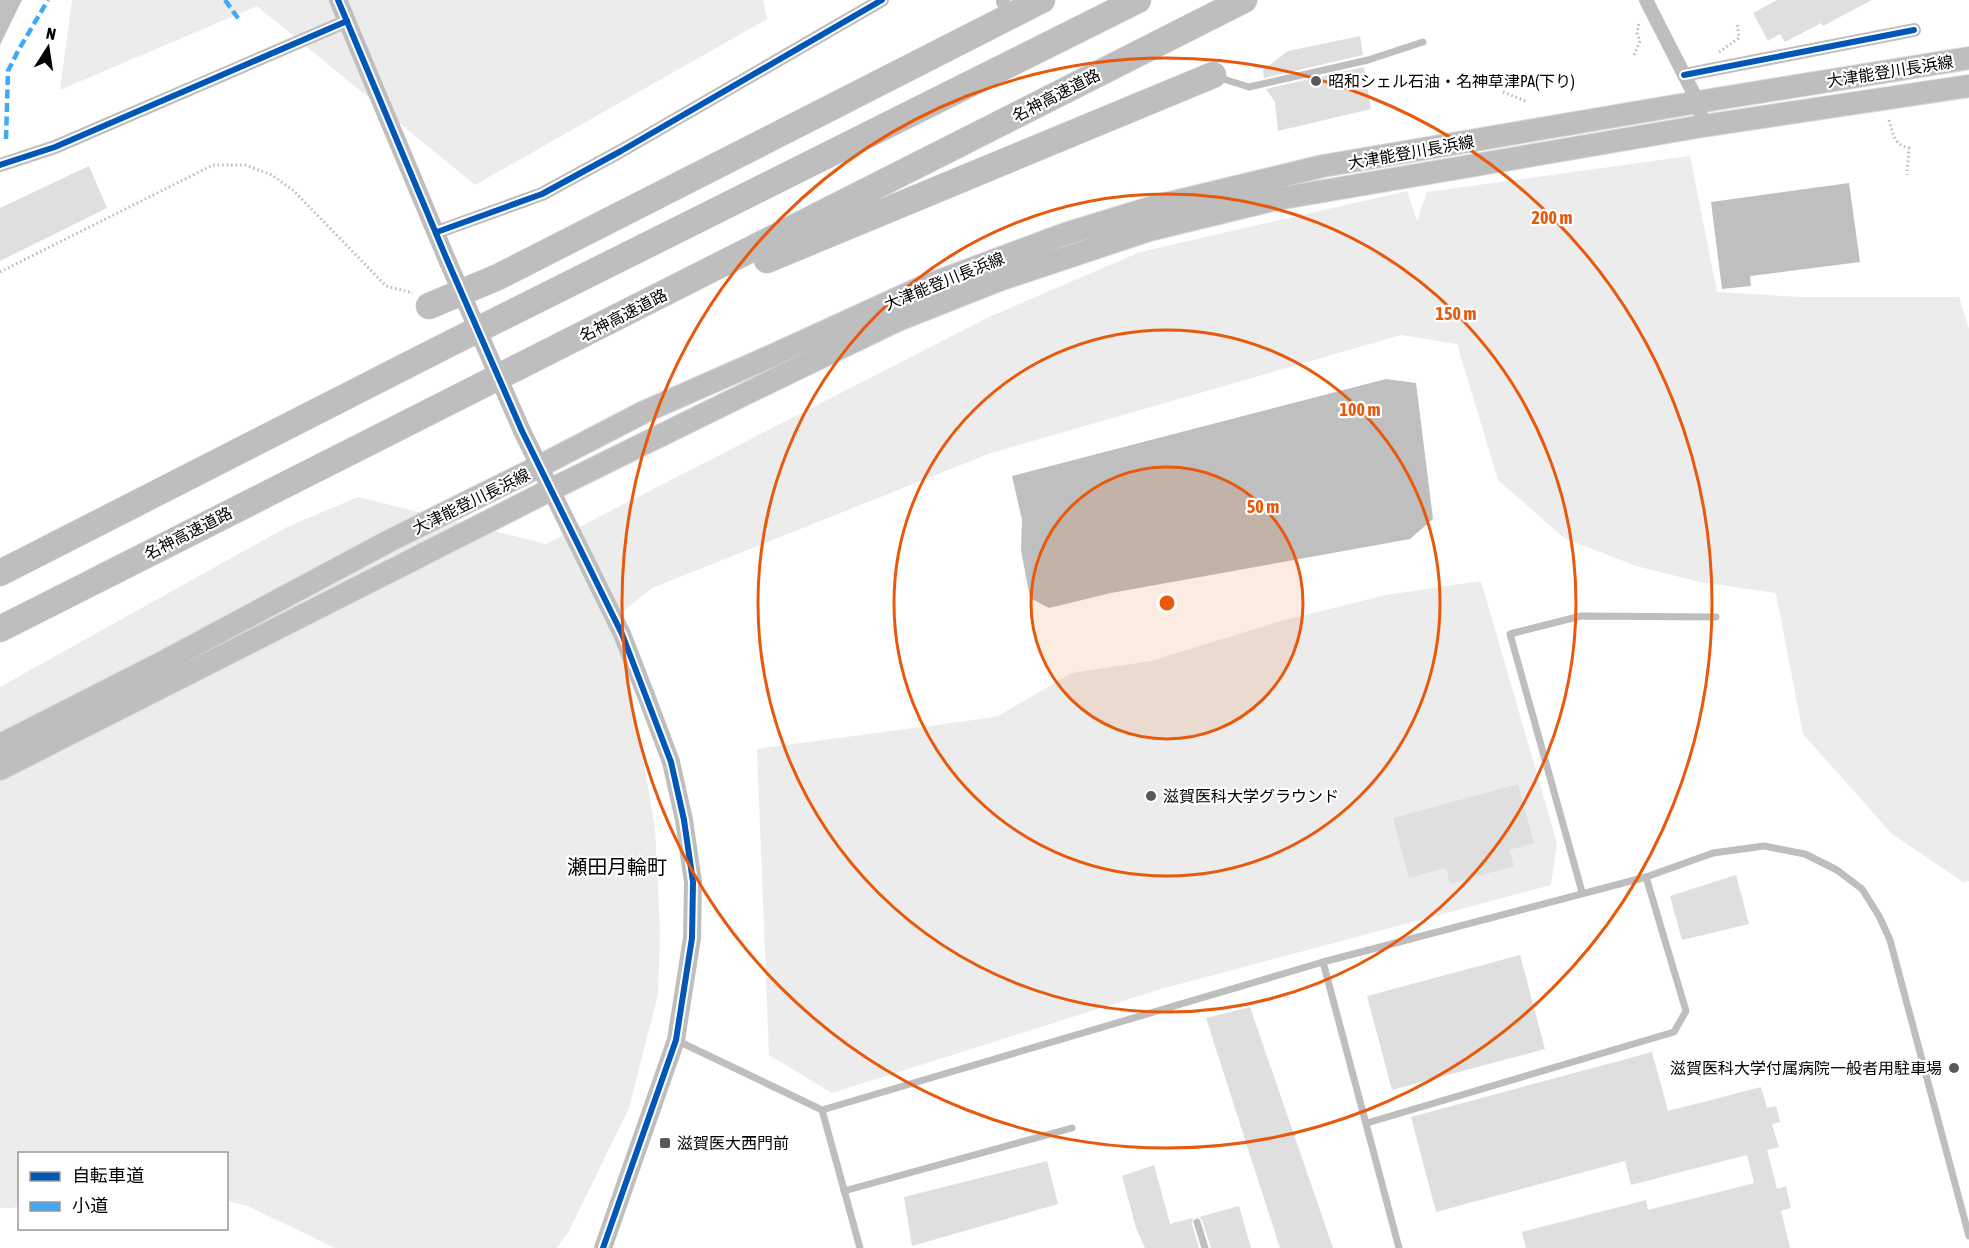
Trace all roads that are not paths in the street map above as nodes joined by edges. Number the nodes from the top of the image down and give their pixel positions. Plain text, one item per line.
1 (338, 0) edge
2 (882, 0) edge
3 (1042, 0) edge
4 (1138, 0) edge
5 (1244, 0) edge
6 (1646, 0) edge
7 (347, 21) junction
8 (1914, 30) dead end
9 (1423, 42) dead end
10 (1969, 58) edge
11 (1213, 75) joint
12 (1684, 75) junction
13 (1969, 86) edge
14 (1698, 102) junction
15 (1703, 126) junction
16 (0, 165) edge
17 (437, 232) junction
18 (424, 300) road end
19 (612, 321) junction
20 (538, 467) junction
21 (550, 490) junction
22 (0, 573) edge
23 (1716, 617) dead end
24 (0, 629) edge
25 (0, 745) edge
26 (0, 769) edge
27 (1646, 877) junction
28 (1582, 892) junction
29 (1323, 962) junction
30 (676, 1040) junction
31 (822, 1110) junction
32 (1367, 1123) junction
33 (1072, 1128) dead end
34 (844, 1191) junction
35 (1197, 1221) dead end
36 (1969, 1236) edge
37 (603, 1248) edge
38 (860, 1248) edge
39 (1204, 1248) edge
40 (1399, 1248) edge

1 - 7 street
2 - 17 street
3 - 18 highway
4 - 22 highway
5 - 19 highway, 名神高速道路
6 - 12 street
7 - 16 street
7 - 17 street
8 - 12 street
9 - 11 lane
10 - 14 main road, 大津能登川長浜線
11 - 19 highway
12 - 14 street
13 - 15 main road, 大津能登川長浜線
14 - 15 street
14 - 20 main road, 大津能登川長浜線
15 - 21 main road, 大津能登川長浜線
17 - 20 street, bridge
19 - 24 highway, 名神高速道路
20 - 21 street
20 - 25 main road, 大津能登川長浜線
21 - 26 main road, 大津能登川長浜線
21 - 30 street
23 - 28 lane
27 - 28 lane
27 - 32 lane
27 - 36 lane
28 - 29 lane
29 - 31 lane
29 - 32 lane
30 - 31 lane
30 - 37 street
31 - 34 lane
32 - 40 lane
33 - 34 lane
34 - 38 lane
35 - 39 lane

